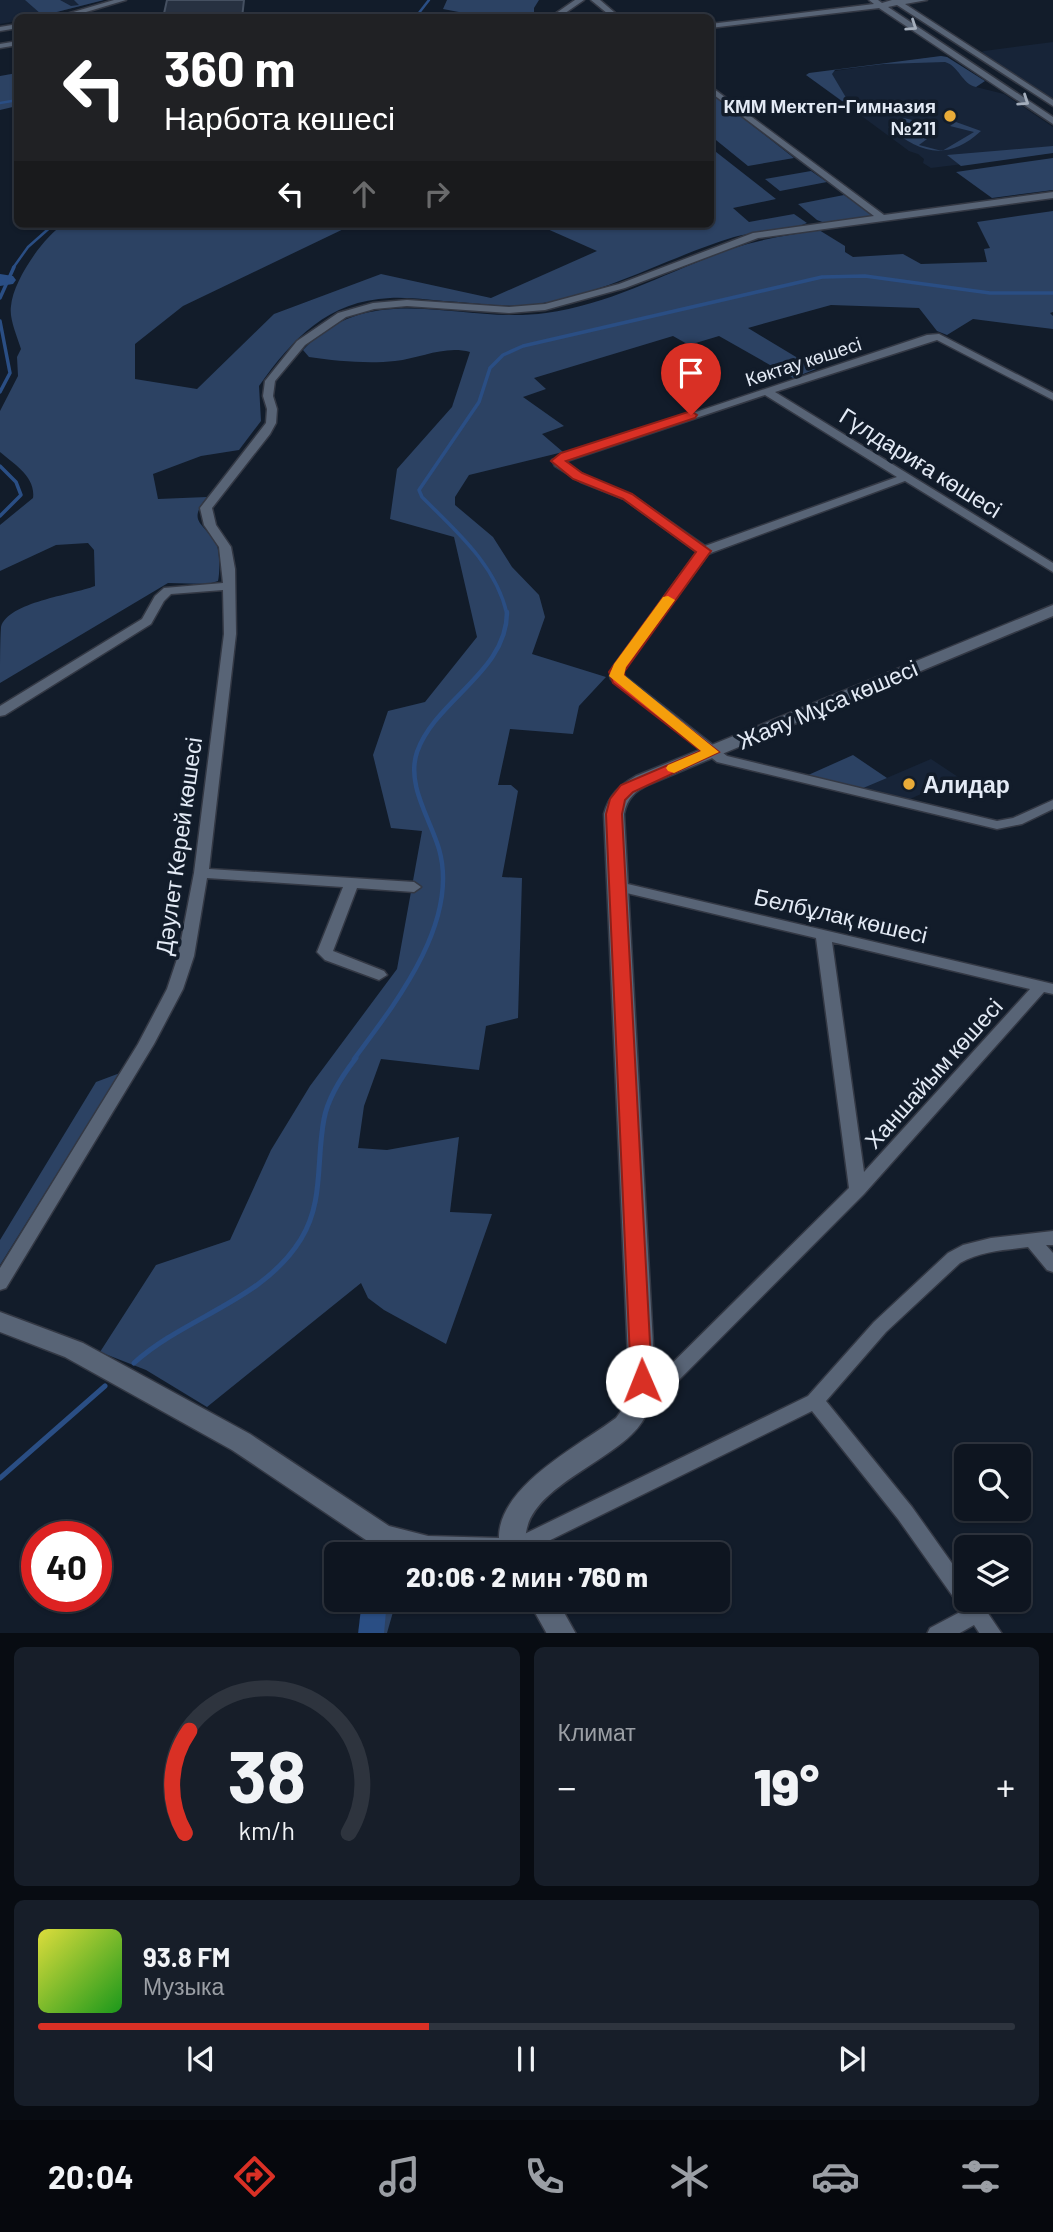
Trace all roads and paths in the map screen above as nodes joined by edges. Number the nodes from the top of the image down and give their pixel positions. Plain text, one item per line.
1 (122, 0) edge
2 (580, 0) edge
3 (595, 0) edge
4 (847, 0) edge
5 (923, 0) edge
6 (897, 1) edge
7 (876, 3) edge
8 (71, 14) edge
9 (558, 14) edge
10 (613, 14) edge
11 (714, 17) edge
12 (714, 25) edge
13 (714, 91) edge
14 (1053, 104) edge
15 (1053, 121) edge
16 (1053, 195) edge
17 (882, 218) junction
18 (766, 391) junction
19 (1053, 397) edge
20 (906, 477) junction
21 (704, 551) junction
22 (1053, 568) edge
23 (229, 586) junction
24 (1053, 610) edge
25 (0, 712) edge
26 (711, 752) junction
27 (1053, 804) edge
28 (201, 873) junction
29 (352, 883) junction
30 (414, 887) dead end
31 (619, 887) junction
32 (823, 934) junction
33 (379, 975) dead end
34 (1047, 988) edge
35 (858, 1190) junction
36 (1053, 1238) edge
37 (1033, 1242) junction
38 (1053, 1265) edge
39 (0, 1283) edge
40 (0, 1322) edge
41 (815, 1401) junction
42 (633, 1415) junction
43 (396, 1542) edge
44 (515, 1542) edge
45 (534, 1542) edge
46 (954, 1582) edge
47 (549, 1612) edge
48 (961, 1612) edge
49 (976, 1612) edge
50 (562, 1633) edge
51 (937, 1633) edge
52 (992, 1633) edge

1 - 8 street
2 - 9 street
3 - 10 street
4 - 11 street
5 - 6 street
6 - 7 street
6 - 14 street
7 - 12 street
7 -> 15 street
13 - 17 street
16 - 17 street
17 - 23 street, Дәулет Керей көшесі
18 - 19 street, Көктау көшесі
18 - 20 street, Гүлдариға көшесі
18 - 21 street, Көктау көшесі
20 - 21 street
20 - 22 street, Гүлдариға көшесі
21 - 26 street
23 - 25 street
23 - 28 street, Дәулет Керей көшесі
24 - 26 street, Жаяу Мұса көшесі
26 - 27 street
26 - 31 street, Жаяу Мұса көшесі
28 - 29 street
28 - 39 street, Дәулет Керей көшесі
29 - 30 street
29 - 33 street
31 - 32 street, Белбұлақ көшесі
31 - 42 street, Жаяу Мұса көшесі
32 - 34 street, Белбұлақ көшесі
32 - 35 street, Ханшайым көшесі
34 - 35 street, Ханшайым көшесі
35 - 42 street, Ханшайым көшесі
36 - 37 street
37 - 38 street
37 - 41 street
40 - 43 street
41 - 45 street
41 - 46 street
42 - 44 street
47 - 50 street
48 - 51 street
49 - 52 street

